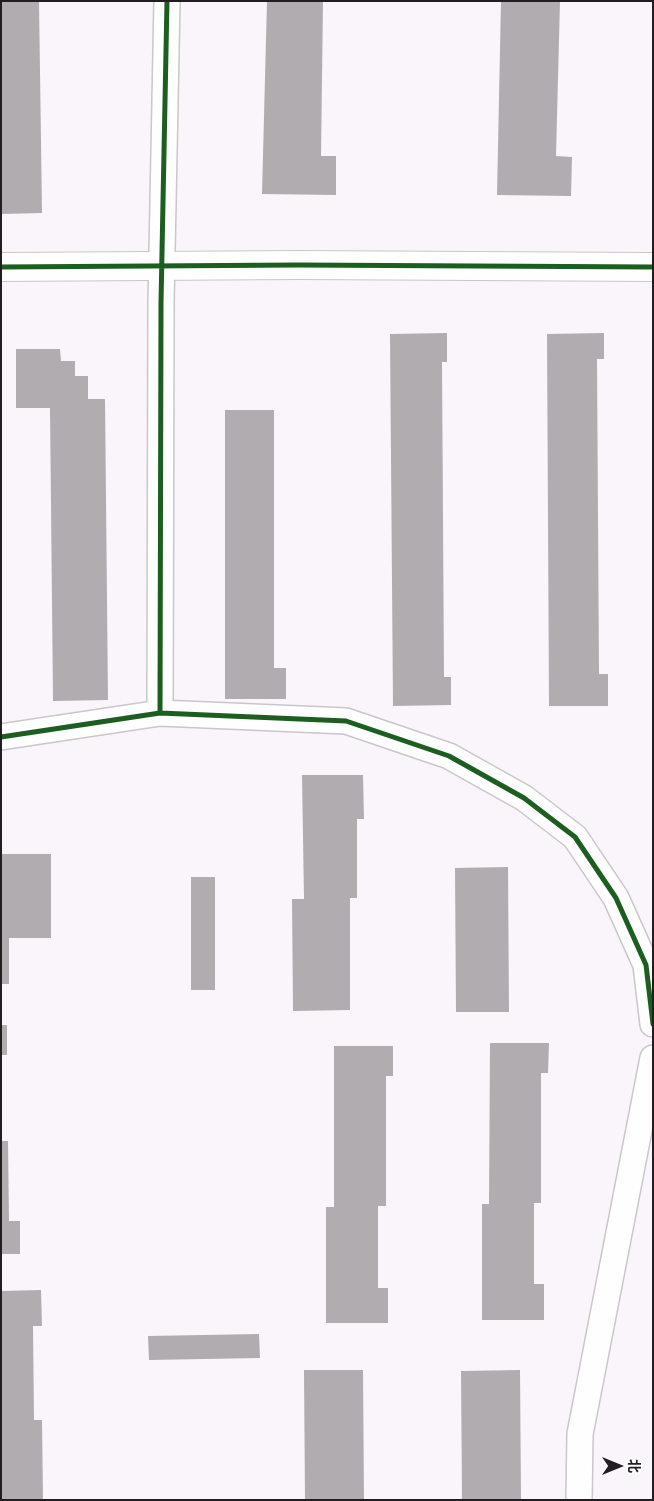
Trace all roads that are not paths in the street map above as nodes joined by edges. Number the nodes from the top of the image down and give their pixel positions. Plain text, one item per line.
1 (167, 1) edge
2 (162, 266) junction
3 (1, 267) edge
4 (653, 267) edge
5 (160, 713) junction
6 (1, 737) edge
7 (653, 1024) edge
8 (653, 1058) edge
9 (579, 1500) edge

1 - 2 street
2 - 3 street
2 - 4 street
2 - 5 street
5 - 6 street
5 - 7 street
8 - 9 street

